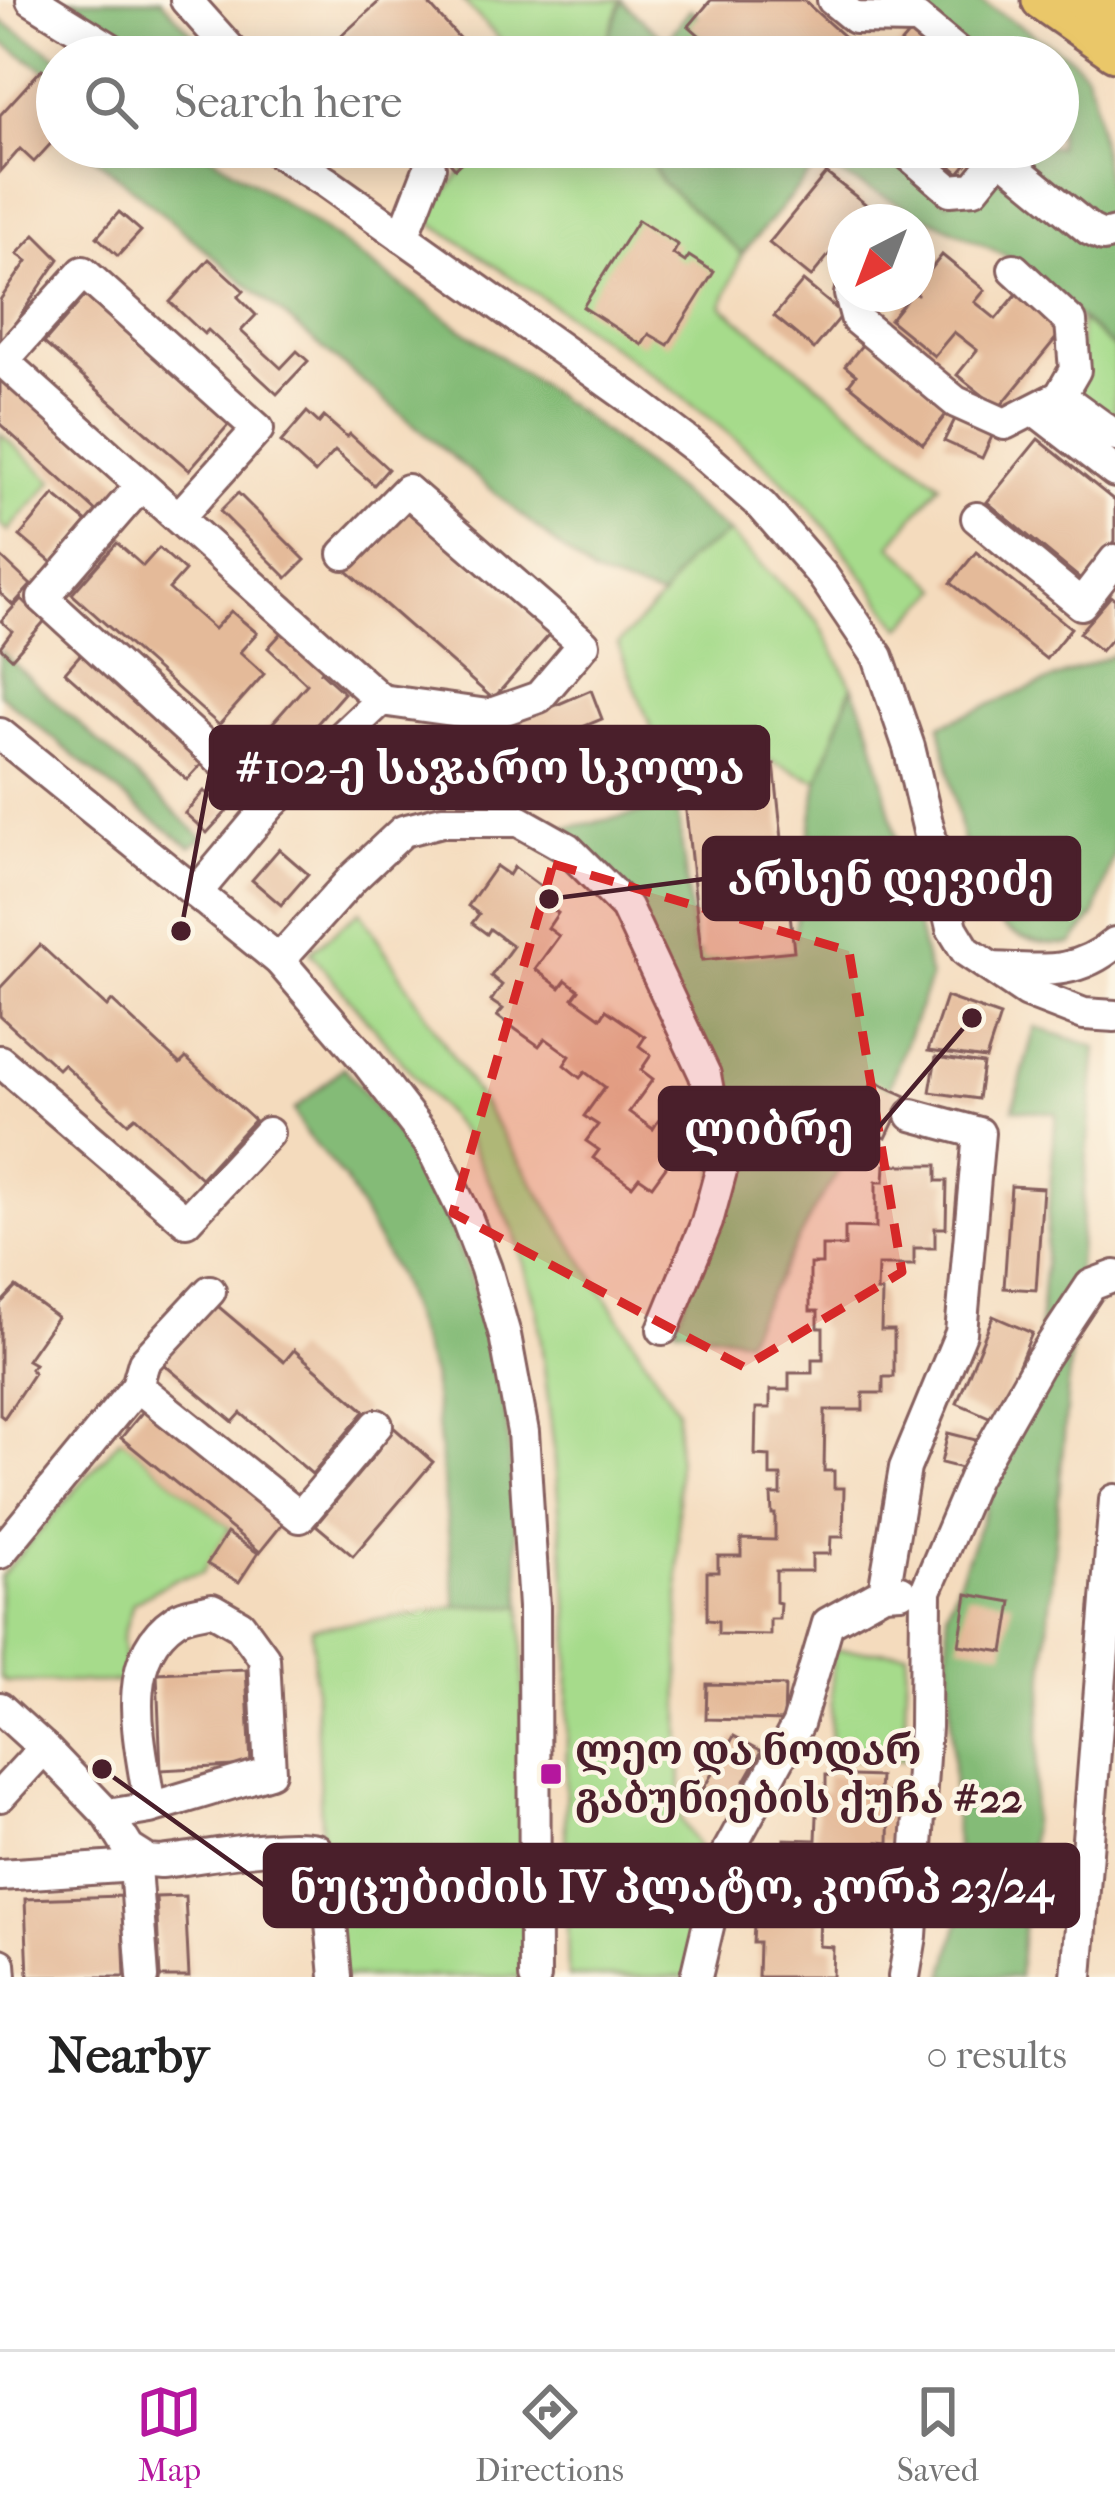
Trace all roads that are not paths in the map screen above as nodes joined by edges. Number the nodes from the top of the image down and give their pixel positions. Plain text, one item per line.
1 (32, 0) edge
2 (185, 0) edge
3 (833, 0) edge
4 (1042, 0) edge
5 (1084, 0) edge
6 (1115, 15) edge
7 (90, 36) edge
8 (218, 36) edge
9 (938, 36) edge
10 (1115, 50) edge
11 (304, 168) edge
12 (324, 168) edge
13 (430, 168) edge
14 (924, 168) edge
15 (990, 168) edge
16 (1023, 168) edge
17 (326, 182) junction
18 (1115, 233) edge
19 (403, 236) junction
20 (1014, 269) dead end
21 (855, 312) edge
22 (1047, 403) junction
23 (1115, 436) edge
24 (1115, 472) edge
25 (141, 485) junction
26 (178, 518) junction
27 (977, 518) dead end
28 (344, 554) dead end
29 (1115, 560) edge
30 (381, 700) junction
31 (0, 735) edge
32 (270, 805) junction
33 (197, 892) junction
34 (1115, 943) edge
35 (279, 960) junction
36 (988, 968) junction
37 (1115, 1016) edge
38 (0, 1061) edge
39 (912, 1115) dead end
40 (268, 1133) dead end
41 (1115, 1276) edge
42 (210, 1291) dead end
43 (663, 1329) dead end
44 (136, 1386) junction
45 (377, 1425) dead end
46 (1115, 1500) edge
47 (0, 1553) edge
48 (926, 1591) junction
49 (884, 1592) junction
50 (0, 1708) edge
51 (1107, 1714) edge
52 (44, 1748) junction
53 (0, 1796) edge
54 (150, 1808) junction
55 (108, 1815) junction
56 (141, 1863) junction
57 (0, 1875) edge
58 (0, 1964) edge
59 (1, 1977) edge
60 (142, 1977) edge
61 (336, 1977) edge
62 (535, 1977) edge
63 (695, 1977) edge
64 (904, 1977) edge
65 (1077, 1977) edge

1 - 7 street
2 - 8 street
3 - 9 street
4 - 10 main road
5 - 6 main road
11 - 17 street
12 - 17 street
13 - 19 street
14 - 15 street
16 - 18 street
17 - 19 street
19 - 36 street
20 - 22 street
21 - 22 street
22 - 23 street
22 - 24 street
25 - 26 street
25 - 26 street
25 - 32 street
26 - 30 street
27 - 29 street
28 - 30 street
30 - 32 street
31 - 33 street
32 - 33 street
33 - 35 street
34 - 36 street
35 - 43 street
35 - 62 street
36 - 37 street
38 - 40 street
39 - 49 street
41 - 48 street
42 - 44 street
44 - 45 street
44 - 47 street
46 - 51 street
48 - 49 street
48 - 64 street
49 - 63 street
50 - 52 street
51 - 65 street
52 - 53 street
52 - 55 street
54 - 54 street
54 - 55 street
55 - 56 street
56 - 57 street
56 - 60 street
56 - 61 street
58 - 59 street

